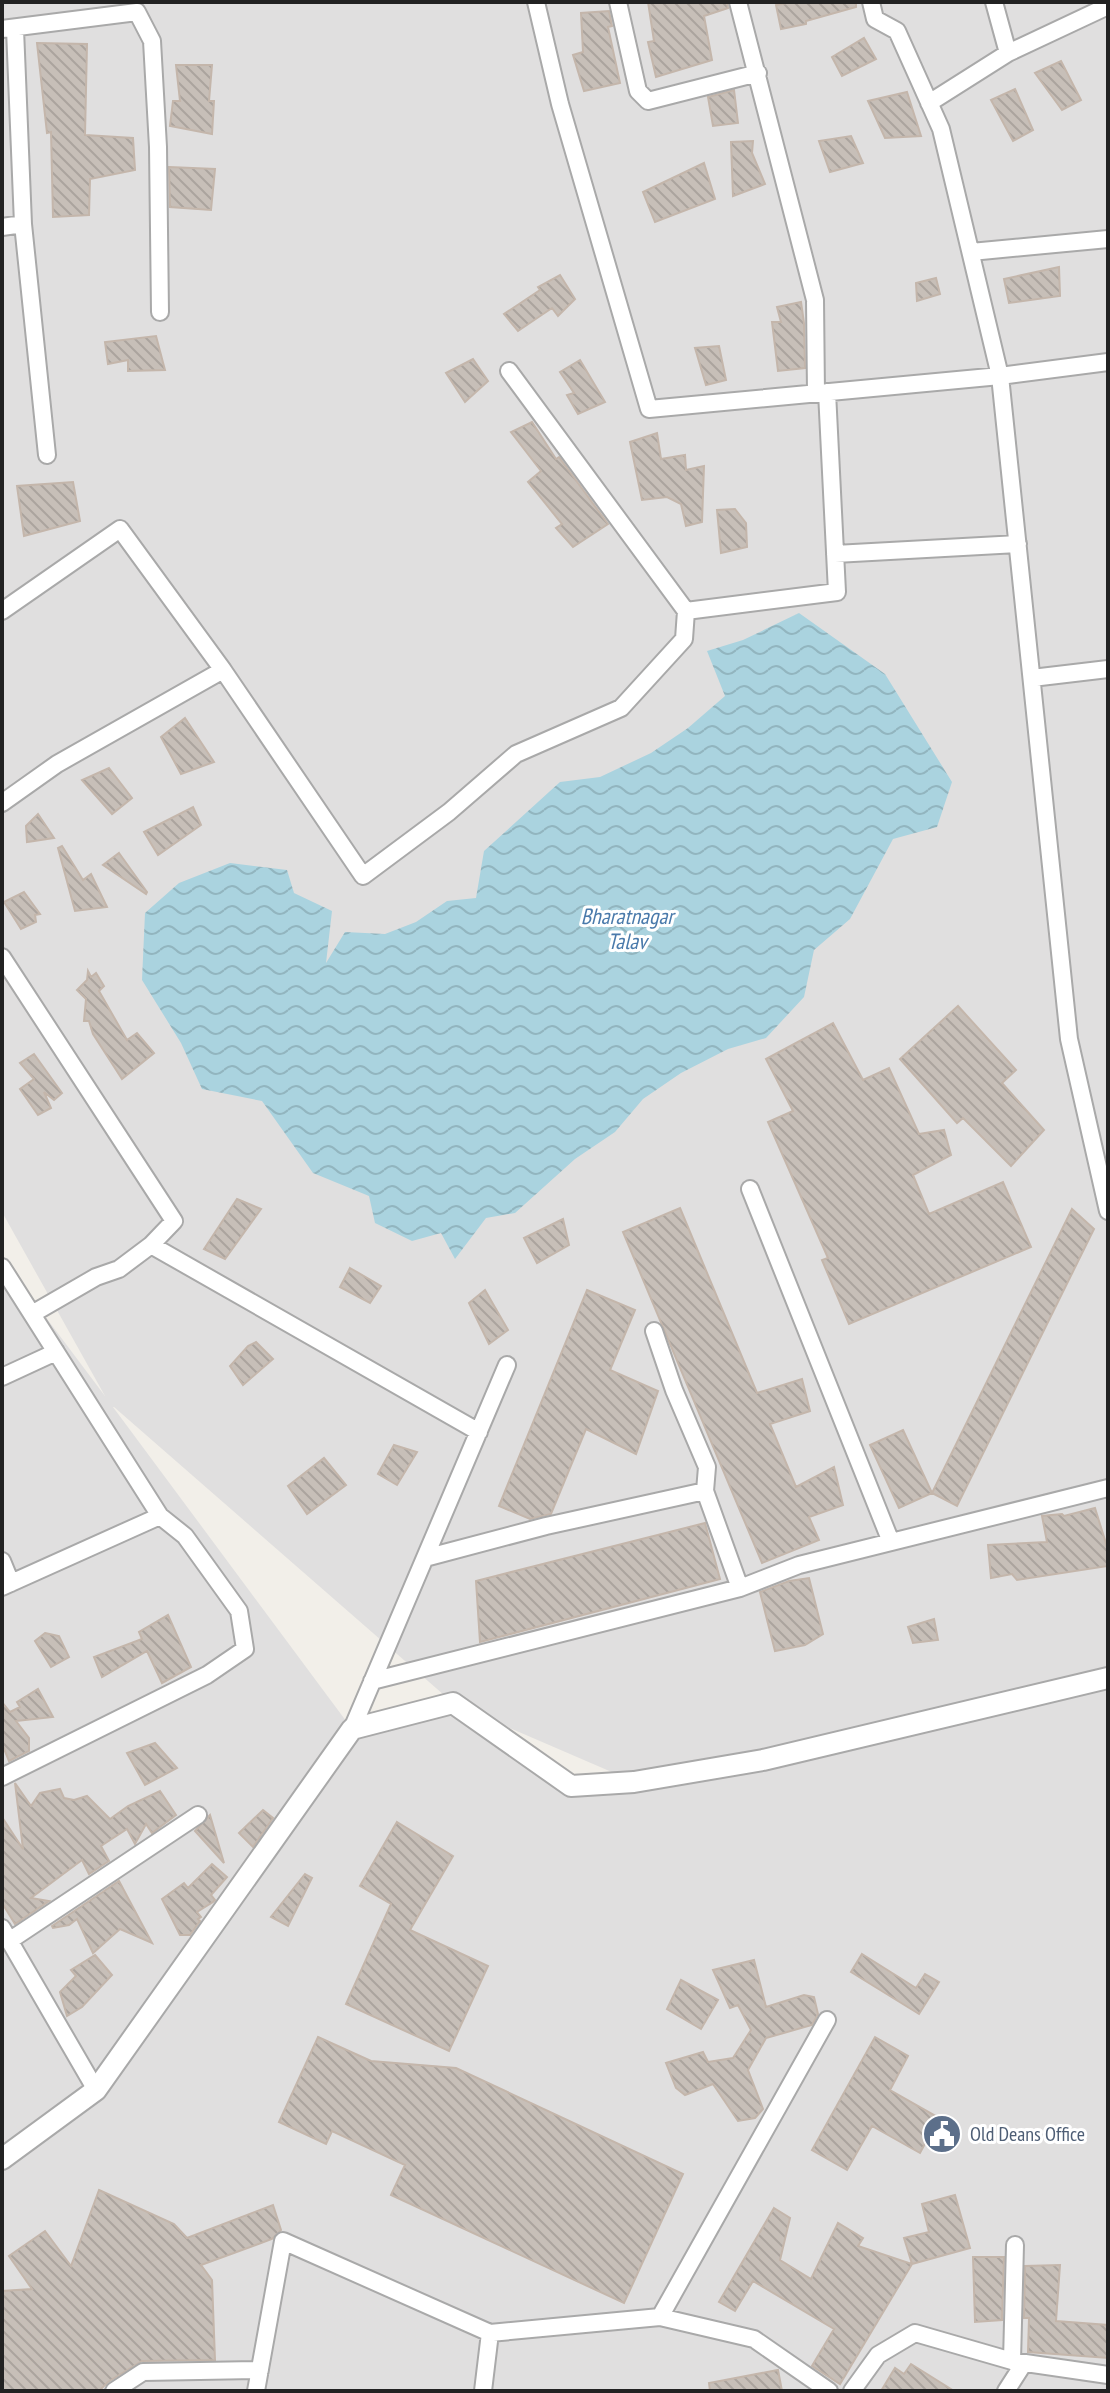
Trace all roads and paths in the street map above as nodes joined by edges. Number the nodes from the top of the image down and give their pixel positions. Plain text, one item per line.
1 (536, 2) edge
2 (618, 2) edge
3 (738, 2) edge
4 (871, 2) edge
5 (994, 2) edge
6 (1108, 6) edge
7 (8, 29) edge
8 (1008, 53) junction
9 (758, 73) junction
10 (929, 103) junction
11 (23, 224) junction
12 (2, 227) edge
13 (1108, 239) edge
14 (971, 252) junction
15 (160, 312) dead end
16 (1108, 362) edge
17 (509, 371) dead end
18 (1000, 376) junction
19 (822, 393) junction
20 (47, 455) dead end
21 (1018, 544) junction
22 (835, 554) junction
23 (2, 611) edge
24 (686, 611) junction
25 (1108, 669) edge
26 (223, 670) junction
27 (1032, 678) junction
28 (2, 803) edge
29 (2, 957) edge
30 (750, 1189) dead end
31 (1108, 1211) edge
32 (151, 1245) junction
33 (2, 1267) edge
34 (32, 1314) junction
35 (654, 1331) dead end
36 (56, 1352) junction
37 (507, 1365) dead end
38 (2, 1377) edge
39 (479, 1432) junction
40 (1108, 1488) edge
41 (705, 1491) junction
42 (160, 1516) junction
43 (891, 1542) junction
44 (425, 1558) junction
45 (2, 1561) edge
46 (6, 1585) edge
47 (740, 1588) junction
48 (1108, 1678) edge
49 (372, 1681) junction
50 (352, 1729) junction
51 (2, 1777) edge
52 (198, 1815) dead end
53 (6, 1935) edge
54 (827, 2020) dead end
55 (96, 2090) junction
56 (2, 2159) edge
57 (1015, 2245) dead end
58 (660, 2317) junction
59 (490, 2333) junction
60 (1018, 2362) junction
61 (260, 2370) junction
62 (1108, 2375) edge
63 (114, 2391) edge
64 (256, 2391) edge
65 (483, 2391) edge
66 (829, 2391) edge
67 (852, 2391) edge
68 (1006, 2391) edge

1 - 19 street
2 - 9 street
3 - 9 street
4 - 10 street
5 - 8 street
6 - 8 street
7 - 11 street
7 - 15 street
8 - 10 street
9 - 19 street
10 - 14 street
11 - 12 street
11 - 20 street
13 - 14 street
14 - 18 street
16 - 18 street
17 - 24 street
18 - 19 street
18 - 21 street
19 - 22 street
21 - 22 street
21 - 27 street
22 - 24 street
23 - 26 street
24 - 26 street
25 - 27 street
26 - 28 street
27 - 31 street
29 - 32 street
30 - 43 street
32 - 34 street
32 - 39 street
33 - 34 street
34 - 36 street
35 - 41 street
36 - 38 street
36 - 42 street
37 - 39 street
39 - 44 street
40 - 43 street
41 - 44 street
41 - 47 street
42 - 46 street
42 - 51 street
43 - 47 street
44 - 49 street
45 - 46 street
47 - 49 street
48 - 50 street
49 - 50 street
50 - 55 street
52 - 53 street
53 - 55 street
54 - 58 street
55 - 56 street
57 - 60 street
58 - 59 street
58 - 66 street
59 - 61 street
59 - 65 street
60 - 62 street
60 - 67 street
60 - 68 street
61 - 63 street
61 - 64 street

